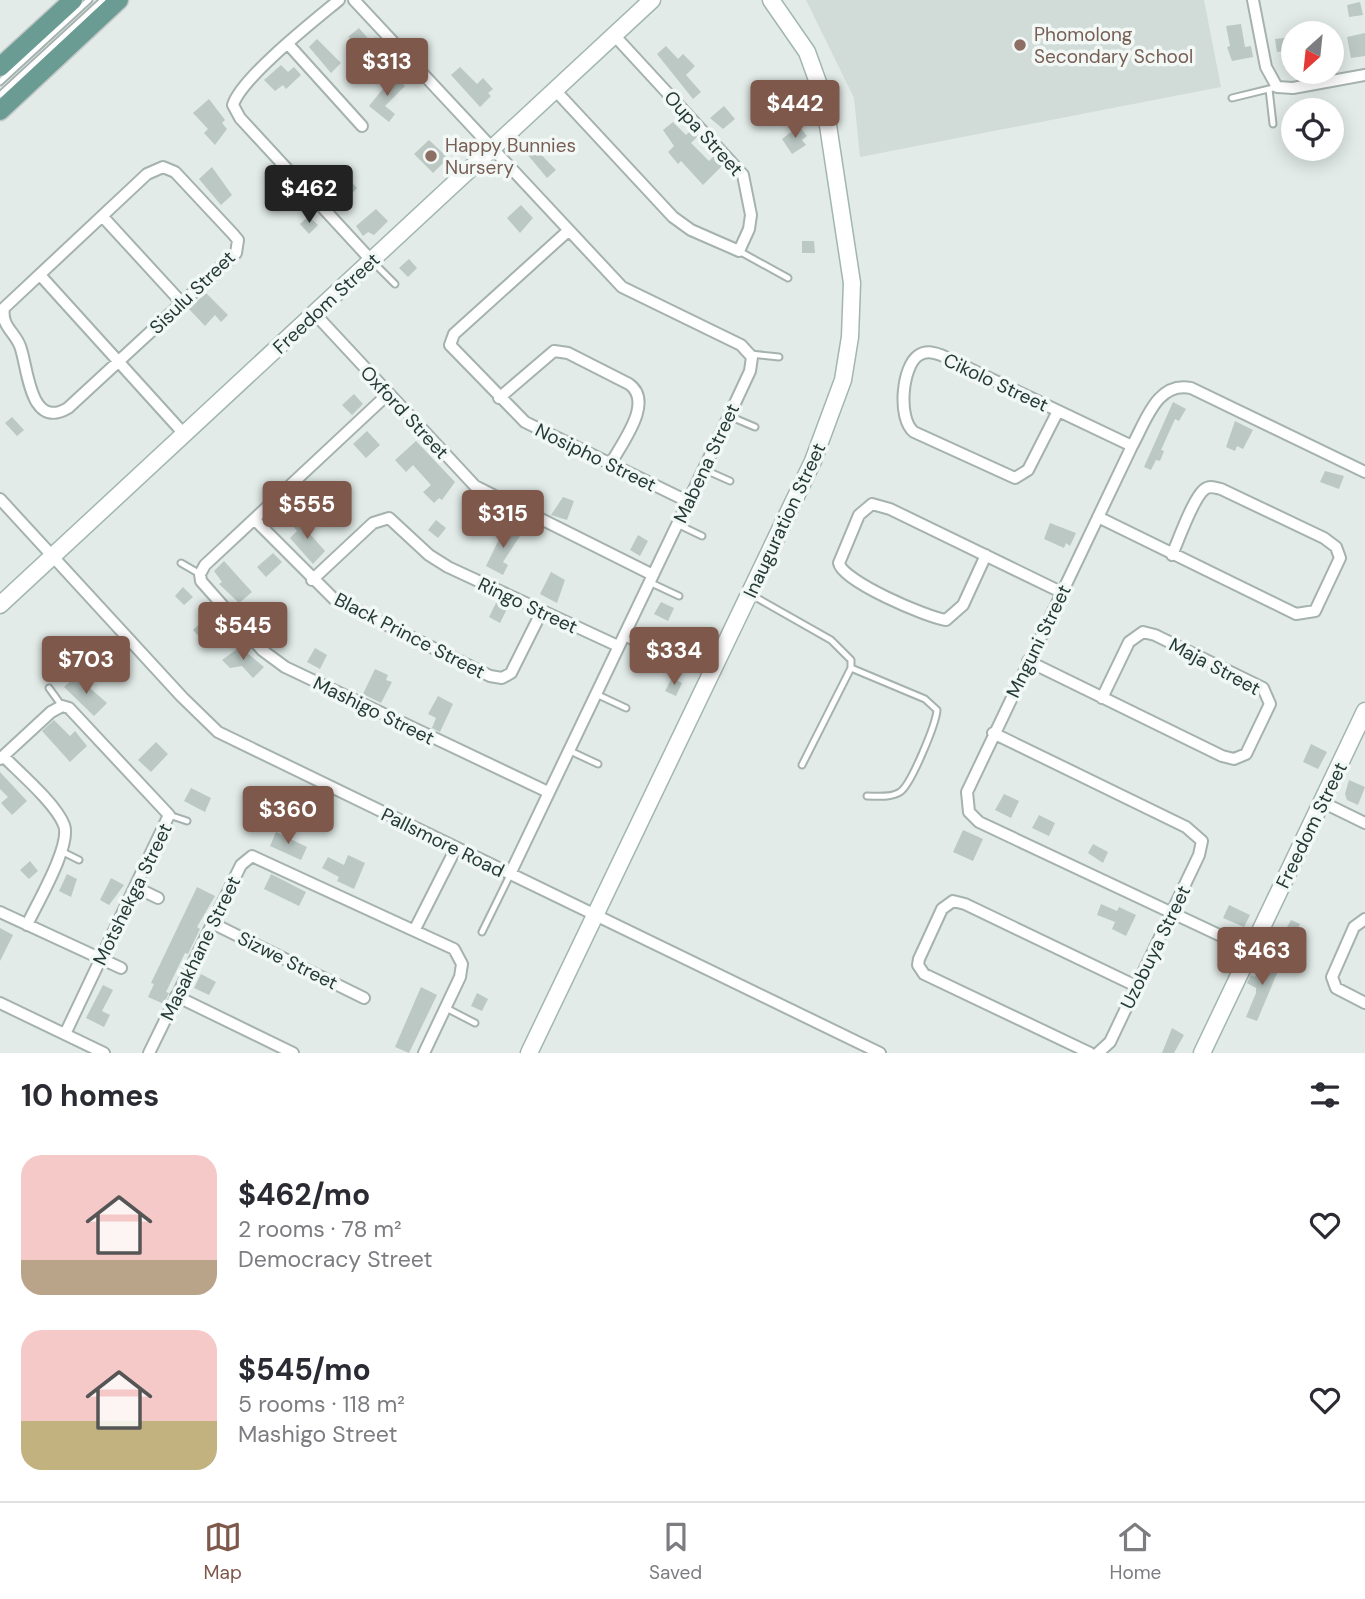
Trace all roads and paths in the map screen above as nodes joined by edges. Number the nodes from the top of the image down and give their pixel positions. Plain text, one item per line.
1 (73, 0) edge
2 (89, 0) edge
3 (103, 0) edge
4 (119, 0) edge
5 (339, 0) edge
6 (354, 0) edge
7 (652, 0) edge
8 (771, 0) edge
9 (1253, 0) edge
10 (614, 35) junction
11 (288, 44) junction
12 (0, 67) edge
13 (1365, 75) edge
14 (0, 82) edge
15 (1273, 88) junction
16 (554, 89) junction
17 (0, 96) edge
18 (1232, 98) dead end
19 (0, 111) edge
20 (1273, 124) dead end
21 (362, 126) dead end
22 (493, 149) junction
23 (103, 217) junction
24 (568, 231) junction
25 (739, 251) junction
26 (371, 260) junction
27 (40, 275) junction
28 (788, 278) dead end
29 (395, 284) dead end
30 (181, 303) junction
31 (315, 314) junction
32 (751, 354) junction
33 (779, 357) dead end
34 (118, 361) junction
35 (388, 394) junction
36 (499, 398) junction
37 (1058, 411) junction
38 (729, 415) junction
39 (755, 427) dead end
40 (186, 435) junction
41 (1132, 446) junction
42 (610, 465) junction
43 (704, 469) junction
44 (1365, 472) edge
45 (730, 481) dead end
46 (0, 499) edge
47 (687, 501) junction
48 (1098, 517) junction
49 (255, 520) junction
50 (677, 524) junction
51 (702, 536) dead end
52 (53, 555) junction
53 (986, 555) junction
54 (1172, 555) junction
55 (181, 563) dead end
56 (200, 574) junction
57 (651, 578) junction
58 (312, 580) junction
59 (1061, 592) junction
60 (750, 594) junction
61 (679, 596) dead end
62 (0, 605) edge
63 (542, 611) junction
64 (620, 642) junction
65 (653, 652) dead end
66 (1028, 661) junction
67 (851, 668) junction
68 (49, 688) dead end
69 (596, 694) junction
70 (1102, 698) junction
71 (62, 706) junction
72 (626, 708) dead end
73 (1365, 711) edge
74 (993, 733) junction
75 (568, 750) junction
76 (1, 756) edge
77 (598, 764) dead end
78 (802, 765) dead end
79 (548, 792) junction
80 (867, 796) dead end
81 (1322, 802) junction
82 (169, 815) junction
83 (187, 821) dead end
84 (1365, 823) edge
85 (456, 848) junction
86 (61, 851) junction
87 (79, 860) dead end
88 (510, 874) junction
89 (137, 888) junction
90 (158, 898) dead end
91 (0, 912) edge
92 (1171, 913) junction
93 (594, 915) junction
94 (1365, 919) edge
95 (212, 923) junction
96 (27, 925) junction
97 (415, 929) junction
98 (482, 932) dead end
99 (1251, 950) junction
100 (101, 959) junction
101 (121, 968) dead end
102 (1136, 986) junction
103 (176, 996) junction
104 (364, 998) dead end
105 (0, 1003) edge
106 (1365, 1003) edge
107 (446, 1009) junction
108 (475, 1023) dead end
109 (65, 1034) junction
110 (104, 1053) edge
111 (149, 1053) edge
112 (293, 1053) edge
113 (424, 1053) edge
114 (529, 1053) edge
115 (880, 1053) edge
116 (1090, 1053) edge
117 (1098, 1053) edge
118 (1202, 1053) edge

1 - 12 main road
2 - 14 lane
3 - 17 lane
4 - 19 main road
5 - 11 street
6 - 22 street
7 - 10 street, Freedom Street
8 - 60 street, Inauguration Street
9 - 15 street
10 - 16 street, Freedom Street
10 - 25 street, Oupa Street
11 - 21 street
11 - 26 street
13 - 15 street
15 - 18 lane
15 - 20 lane
16 - 22 street, Freedom Street
16 - 25 street
22 - 24 street
22 - 26 street, Freedom Street
23 - 27 street, Sisulu Street
23 - 30 street
23 - 30 street, Sisulu Street
24 - 32 street
24 - 36 street, Nosipho Street
25 - 28 lane
26 - 29 lane
26 - 31 street, Freedom Street
27 - 34 street
27 - 34 street, Sisulu Street
30 - 34 street, Sisulu Street
31 - 35 street, Oxford Street
31 - 40 street, Freedom Street
32 - 33 lane
32 - 38 street, Mabena Street
34 - 40 street
35 - 49 street
35 - 57 street, Oxford Street
36 - 42 street, Nosipho Street
36 - 42 street
37 - 37 street, Cikolo Street
37 - 41 street, Cikolo Street
38 - 39 lane
38 - 43 street, Mabena Street
40 - 52 street, Freedom Street
41 - 44 street, Mnguni Street
41 - 48 street, Mnguni Street
42 - 47 street, Nosipho Street
43 - 45 lane
43 - 47 street, Mabena Street
46 - 52 street, Pallsmore Road
47 - 50 street, Mabena Street
48 - 54 street
48 - 59 street, Mnguni Street
49 - 56 street
49 - 58 street, Black Prince Street
50 - 51 lane
50 - 57 street, Mabena Street
52 - 62 street, Freedom Street
52 - 85 street, Pallsmore Road
53 - 53 street
53 - 59 street
54 - 54 street
55 - 56 lane
56 - 79 street, Mashigo Street
57 - 61 lane
57 - 64 street, Mabena Street
58 - 63 street, Ringo Street
58 - 63 street, Black Prince Street
59 - 66 street, Mnguni Street
60 - 67 lane
60 - 93 street, Inauguration Street
63 - 64 street, Ringo Street
64 - 65 lane
64 - 69 street, Mabena Street
66 - 70 street, Maja Street
66 - 74 street, Mnguni Street
67 - 78 lane
67 - 80 lane
68 - 71 lane
69 - 72 lane
69 - 75 street, Mabena Street
70 - 70 street, Maja Street
71 - 76 street
71 - 82 street, Motshekga Street
73 - 81 street, Freedom Street
74 - 92 street, Mnguni Street
74 - 92 street, Uzobuya Street
75 - 77 lane
75 - 79 street, Mabena Street
76 - 86 street
79 - 88 street, Mabena Street
81 - 84 street
81 - 99 street, Freedom Street
82 - 83 lane
82 - 89 street, Motshekga Street
85 - 88 street, Pallsmore Road
85 - 97 street
86 - 87 lane
86 - 96 street
88 - 93 street, Pallsmore Road
88 - 98 lane
89 - 90 street
89 - 100 street, Motshekga Street
91 - 96 street
92 - 99 street, Mnguni Street
92 - 102 street, Uzobuya Street
93 - 114 street, Inauguration Street
93 - 115 street, Pallsmore Road
94 - 106 street
95 - 97 street, Masakhane Street
95 - 103 street, Masakhane Street
95 - 104 street, Sizwe Street
96 - 100 street
97 - 107 street, Masakhane Street
99 - 118 street, Freedom Street
100 - 101 street
100 - 109 street, Motshekga Street
102 - 116 street
102 - 117 street, Uzobuya Street
103 - 111 street, Masakhane Street
103 - 112 street
105 - 109 street
107 - 108 lane
107 - 113 street
109 - 110 street

